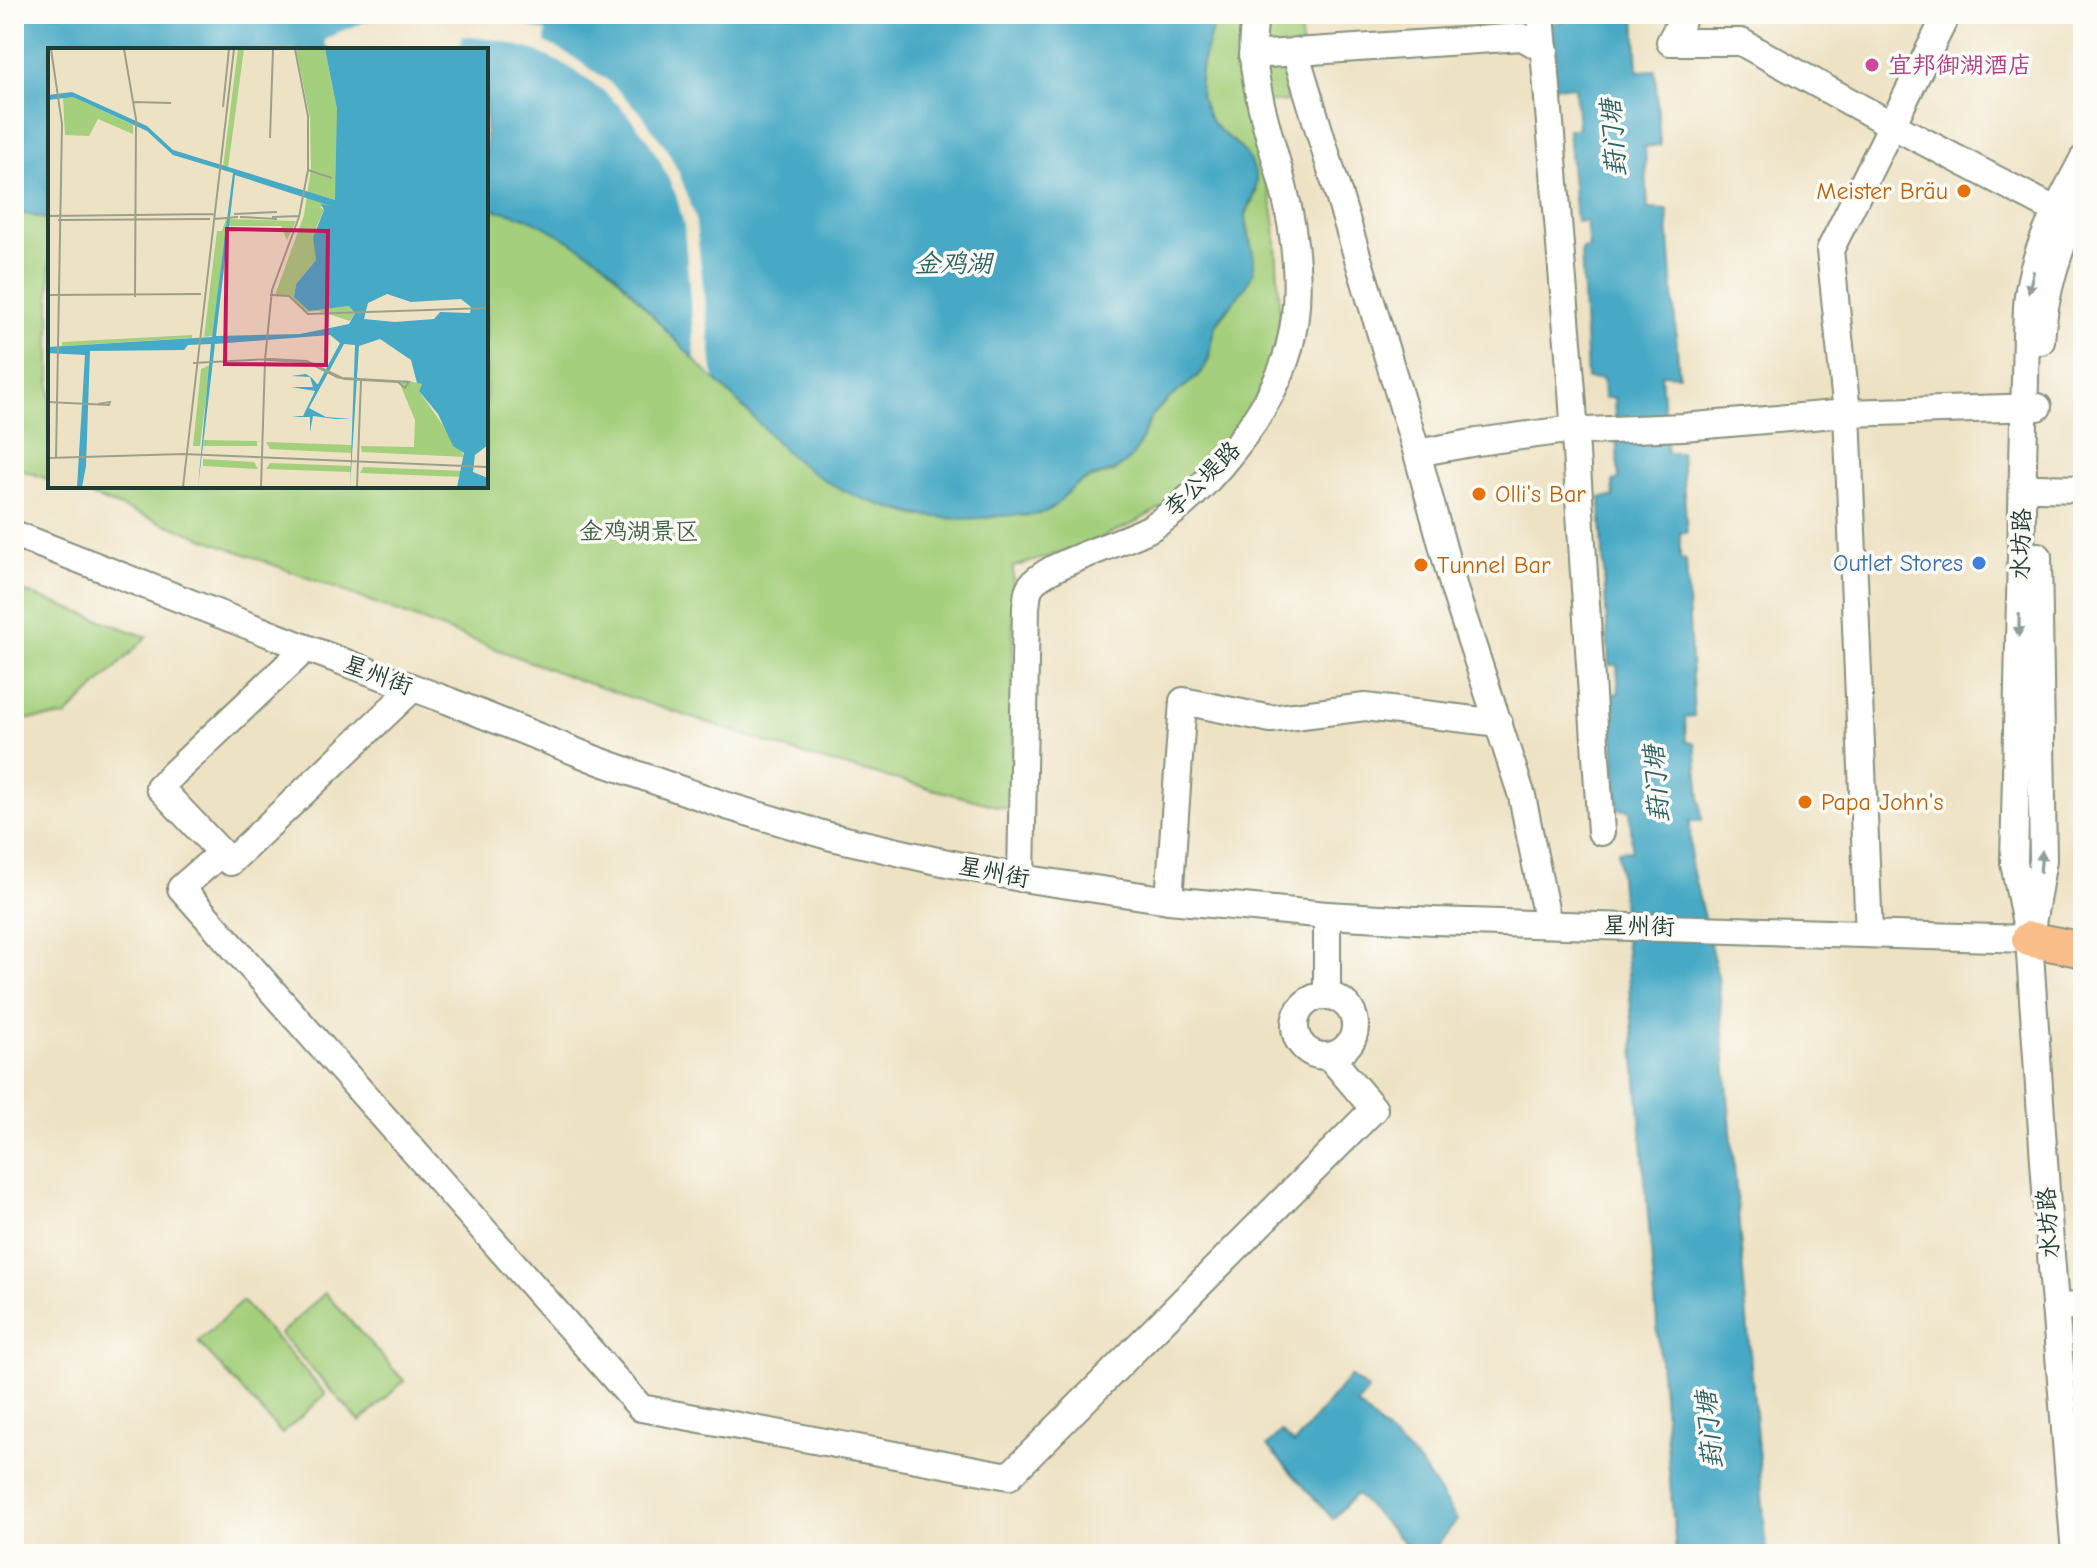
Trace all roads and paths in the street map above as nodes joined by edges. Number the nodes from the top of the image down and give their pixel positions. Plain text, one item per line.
1 (1255, 14) edge
2 (1541, 14) edge
3 (1685, 14) edge
4 (1947, 14) edge
5 (1545, 50) junction
6 (1295, 51) junction
7 (1252, 55) junction
8 (1892, 125) junction
9 (2083, 159) edge
10 (2070, 209) edge
11 (2031, 407) junction
12 (1847, 413) junction
13 (1580, 430) junction
14 (1417, 453) junction
15 (2037, 488) junction
16 (2083, 489) edge
17 (14, 534) edge
18 (306, 648) junction
19 (413, 688) junction
20 (1499, 723) junction
21 (1601, 832) dead end
22 (221, 853) junction
23 (1021, 878) junction
24 (1169, 900) junction
25 (1327, 915) junction
26 (1548, 924) junction
27 (2083, 928) edge
28 (1869, 934) junction
29 (2029, 939) junction
30 (2083, 950) edge
31 (1327, 995) junction
32 (1329, 1056) junction
33 (2083, 1306) edge
34 (2055, 1307) junction
35 (2071, 1346) edge
36 (2075, 1554) edge

1 - 7 street, 李公堤路
2 - 5 street
3 - 8 street
4 - 8 street
5 - 6 street
5 - 13 street
6 - 7 street
6 - 14 street
7 - 23 street, 李公堤路
8 - 10 street
8 - 12 street
9 - 10 street, 水坊路
10 - 11 street, 水坊路
11 - 12 street
11 - 15 street, 水坊路
11 -> 29 street, 水坊路
12 - 13 street
12 - 28 street
13 - 14 street
13 - 21 street
14 - 20 street
15 - 16 street
29 -> 15 street, 水坊路
17 - 18 street, 星州街
18 - 19 street, 星州街
18 - 22 street
19 - 22 street
19 - 23 street, 星州街
20 - 24 street
20 - 26 street
22 - 32 street
23 - 24 street, 星州街
24 - 25 street, 星州街
25 - 26 street, 星州街
25 - 31 street
26 - 28 street, 星州街
27 - 29 main road, 星州街
28 - 29 street, 星州街
29 - 30 main road, 星州街
29 - 34 street, 水坊路
31 - 32 street
31 - 32 street
33 - 34 street
34 - 35 street, 水坊路
35 - 36 street, 水坊路

